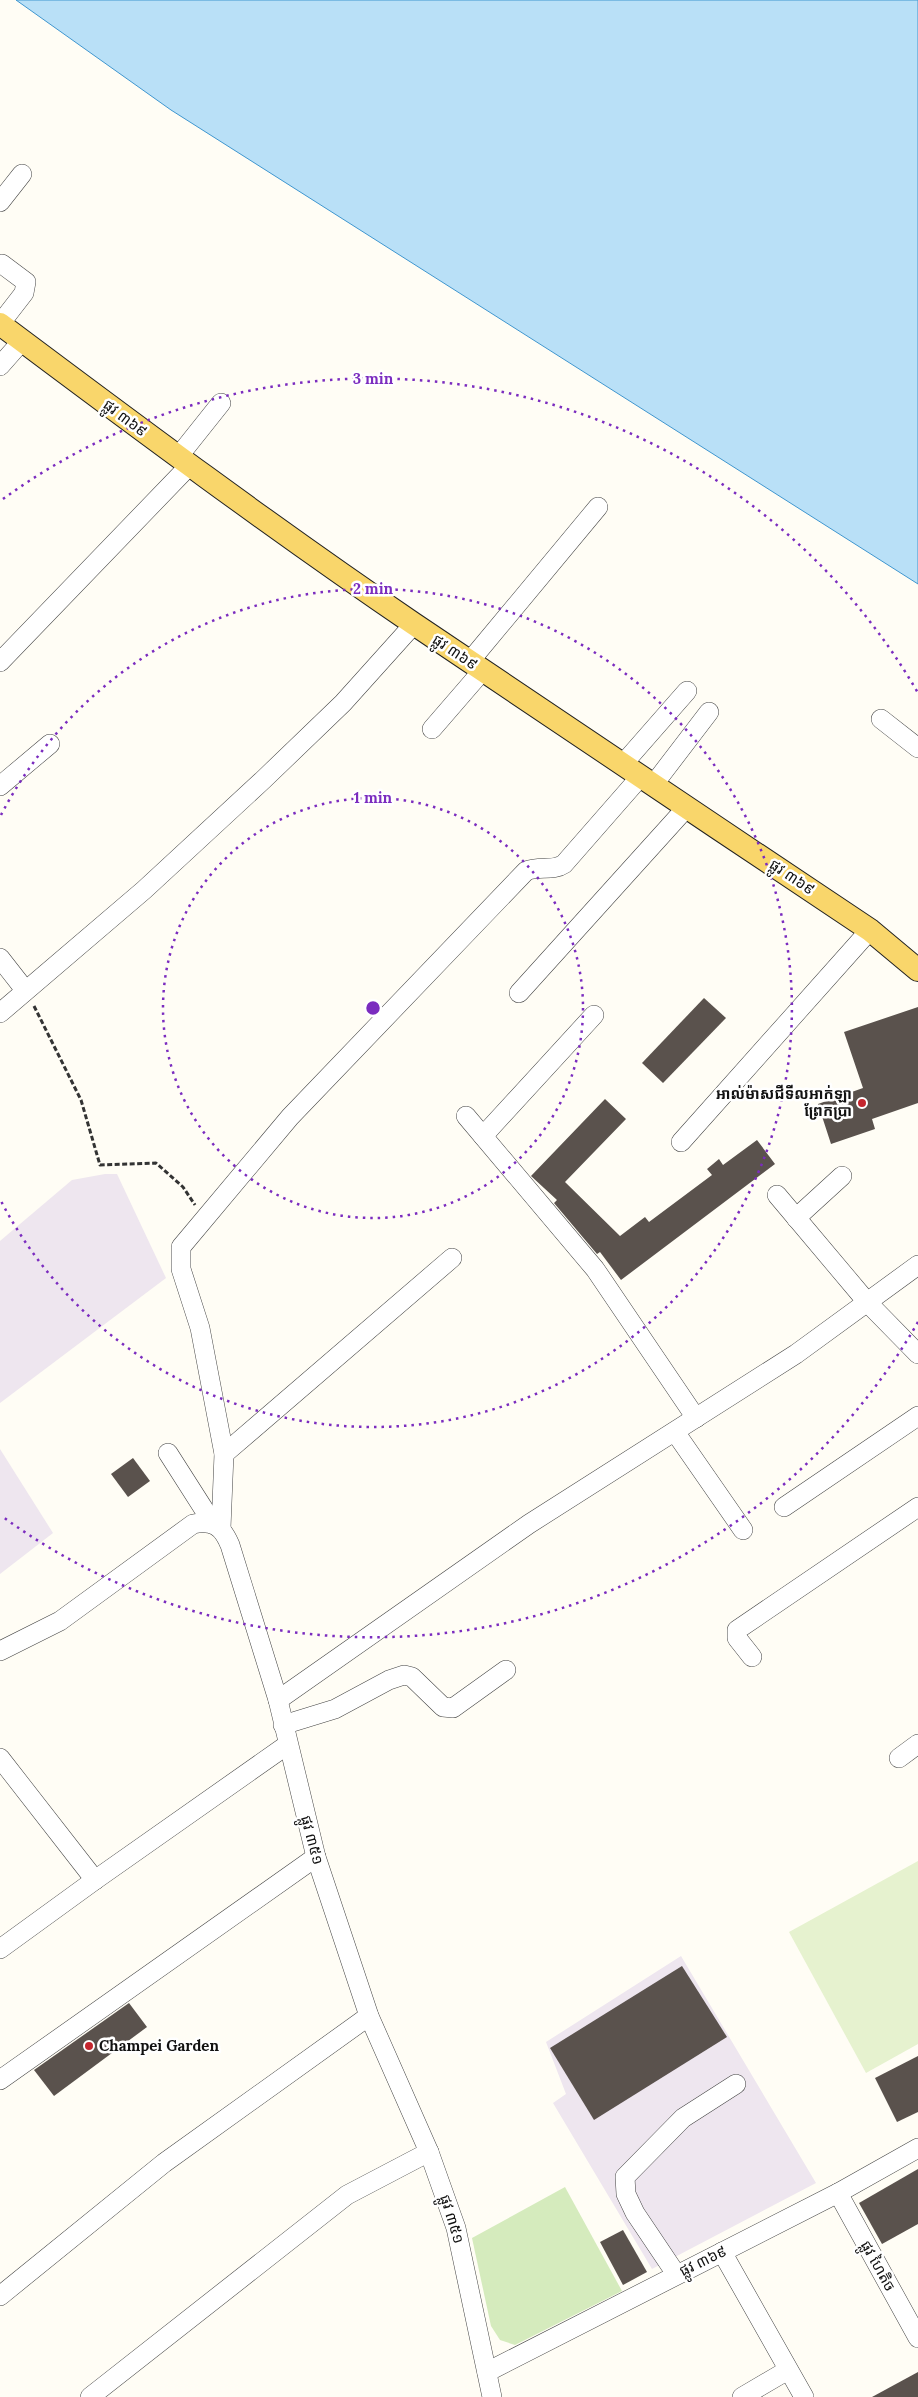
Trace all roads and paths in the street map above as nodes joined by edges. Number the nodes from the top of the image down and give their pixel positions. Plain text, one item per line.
1 (22, 174) dead end
2 (0, 202) edge
3 (2, 264) dead end
4 (0, 324) edge
5 (22, 340) junction
6 (0, 366) edge
7 (221, 403) dead end
8 (183, 462) junction
9 (598, 507) dead end
10 (414, 624) junction
11 (0, 662) edge
12 (476, 666) junction
13 (687, 690) dead end
14 (709, 712) dead end
15 (881, 719) dead end
16 (432, 729) dead end
17 (50, 744) dead end
18 (918, 748) edge
19 (639, 775) junction
20 (0, 786) edge
21 (687, 807) junction
22 (870, 930) junction
23 (0, 958) edge
24 (918, 970) edge
25 (26, 990) junction
26 (519, 994) dead end
27 (0, 1013) edge
28 (594, 1015) dead end
29 (466, 1116) dead end
30 (483, 1136) junction
31 (681, 1142) dead end
32 (842, 1176) dead end
33 (777, 1195) dead end
34 (796, 1218) junction
35 (205, 1219) junction
36 (452, 1258) dead end
37 (918, 1265) edge
38 (867, 1302) junction
39 (918, 1354) edge
40 (918, 1416) edge
41 (696, 1418) junction
42 (675, 1432) junction
43 (168, 1453) dead end
44 (224, 1454) junction
45 (784, 1507) dead end
46 (918, 1507) edge
47 (216, 1525) junction
48 (743, 1530) dead end
49 (0, 1651) edge
50 (752, 1657) dead end
51 (506, 1670) dead end
52 (278, 1700) junction
53 (283, 1725) junction
54 (918, 1744) edge
55 (287, 1745) junction
56 (0, 1758) edge
57 (899, 1758) dead end
58 (316, 1857) junction
59 (95, 1880) junction
60 (0, 1949) edge
61 (369, 2016) junction
62 (0, 2080) edge
63 (736, 2084) dead end
64 (918, 2148) edge
65 (430, 2152) junction
66 (838, 2193) junction
67 (722, 2252) junction
68 (676, 2274) junction
69 (0, 2296) edge
70 (918, 2338) edge
71 (788, 2370) junction
72 (487, 2372) junction
73 (90, 2397) edge
74 (492, 2397) edge
75 (742, 2397) edge
76 (804, 2397) edge

1 - 2 street
3 - 4 street
4 - 5 main road, ផ្លូវ ៣៦៩
5 - 6 street
5 - 8 main road, ផ្លូវ ៣៦៩
7 - 8 street
8 - 10 main road, ផ្លូវ ៣៦៩
8 - 11 street
9 - 12 street
10 - 12 main road, ផ្លូវ ៣៦៩
10 - 25 street
12 - 16 street
12 - 19 main road, ផ្លូវ ៣៦៩
13 - 19 street
14 - 19 street
15 - 18 street
17 - 20 street
19 - 21 main road, ផ្លូវ ៣៦៩
19 - 35 street
21 - 22 main road, ផ្លូវ ៣៦៩
21 - 26 street
22 - 24 main road, ផ្លូវ ៣៦៩
22 - 31 street
23 - 25 street
25 - 27 street
25 - 35 path
28 - 30 street
29 - 30 street
30 - 41 street
32 - 34 street
33 - 34 street
34 - 38 street
35 - 44 street
36 - 44 street
37 - 38 street
38 - 39 street
38 - 41 street
40 - 45 street
41 - 42 street
42 - 48 street
42 - 52 street
43 - 47 street, ផ្លូវ ៣៥១
44 - 47 street
46 - 50 street
47 - 49 street
47 - 52 street, ផ្លូវ ៣៥១
51 - 53 street
52 - 53 street, ផ្លូវ ៣៥១
53 - 55 street, ផ្លូវ ៣៥១
54 - 57 street
55 - 58 street, ផ្លូវ ៣៥១
55 - 59 street
56 - 59 street
58 - 61 street, ផ្លូវ ៣៥១
58 - 62 street
59 - 60 street
61 - 65 street, ផ្លូវ ៣៥១
61 - 69 street
63 - 68 street
64 - 66 street, ផ្លូវ ៣៦៩
65 - 72 street, ផ្លូវ ៣៥១
65 - 73 street
66 - 67 street, ផ្លូវ ៣៦៩
66 - 70 street, ផ្លូវ ហៃតិច
67 - 68 street, ផ្លូវ ៣៦៩
67 - 71 street
68 - 72 street, ផ្លូវ ៣៦៩
71 - 75 street
71 - 76 street
72 - 74 street, ផ្លូវ ៣៥១

